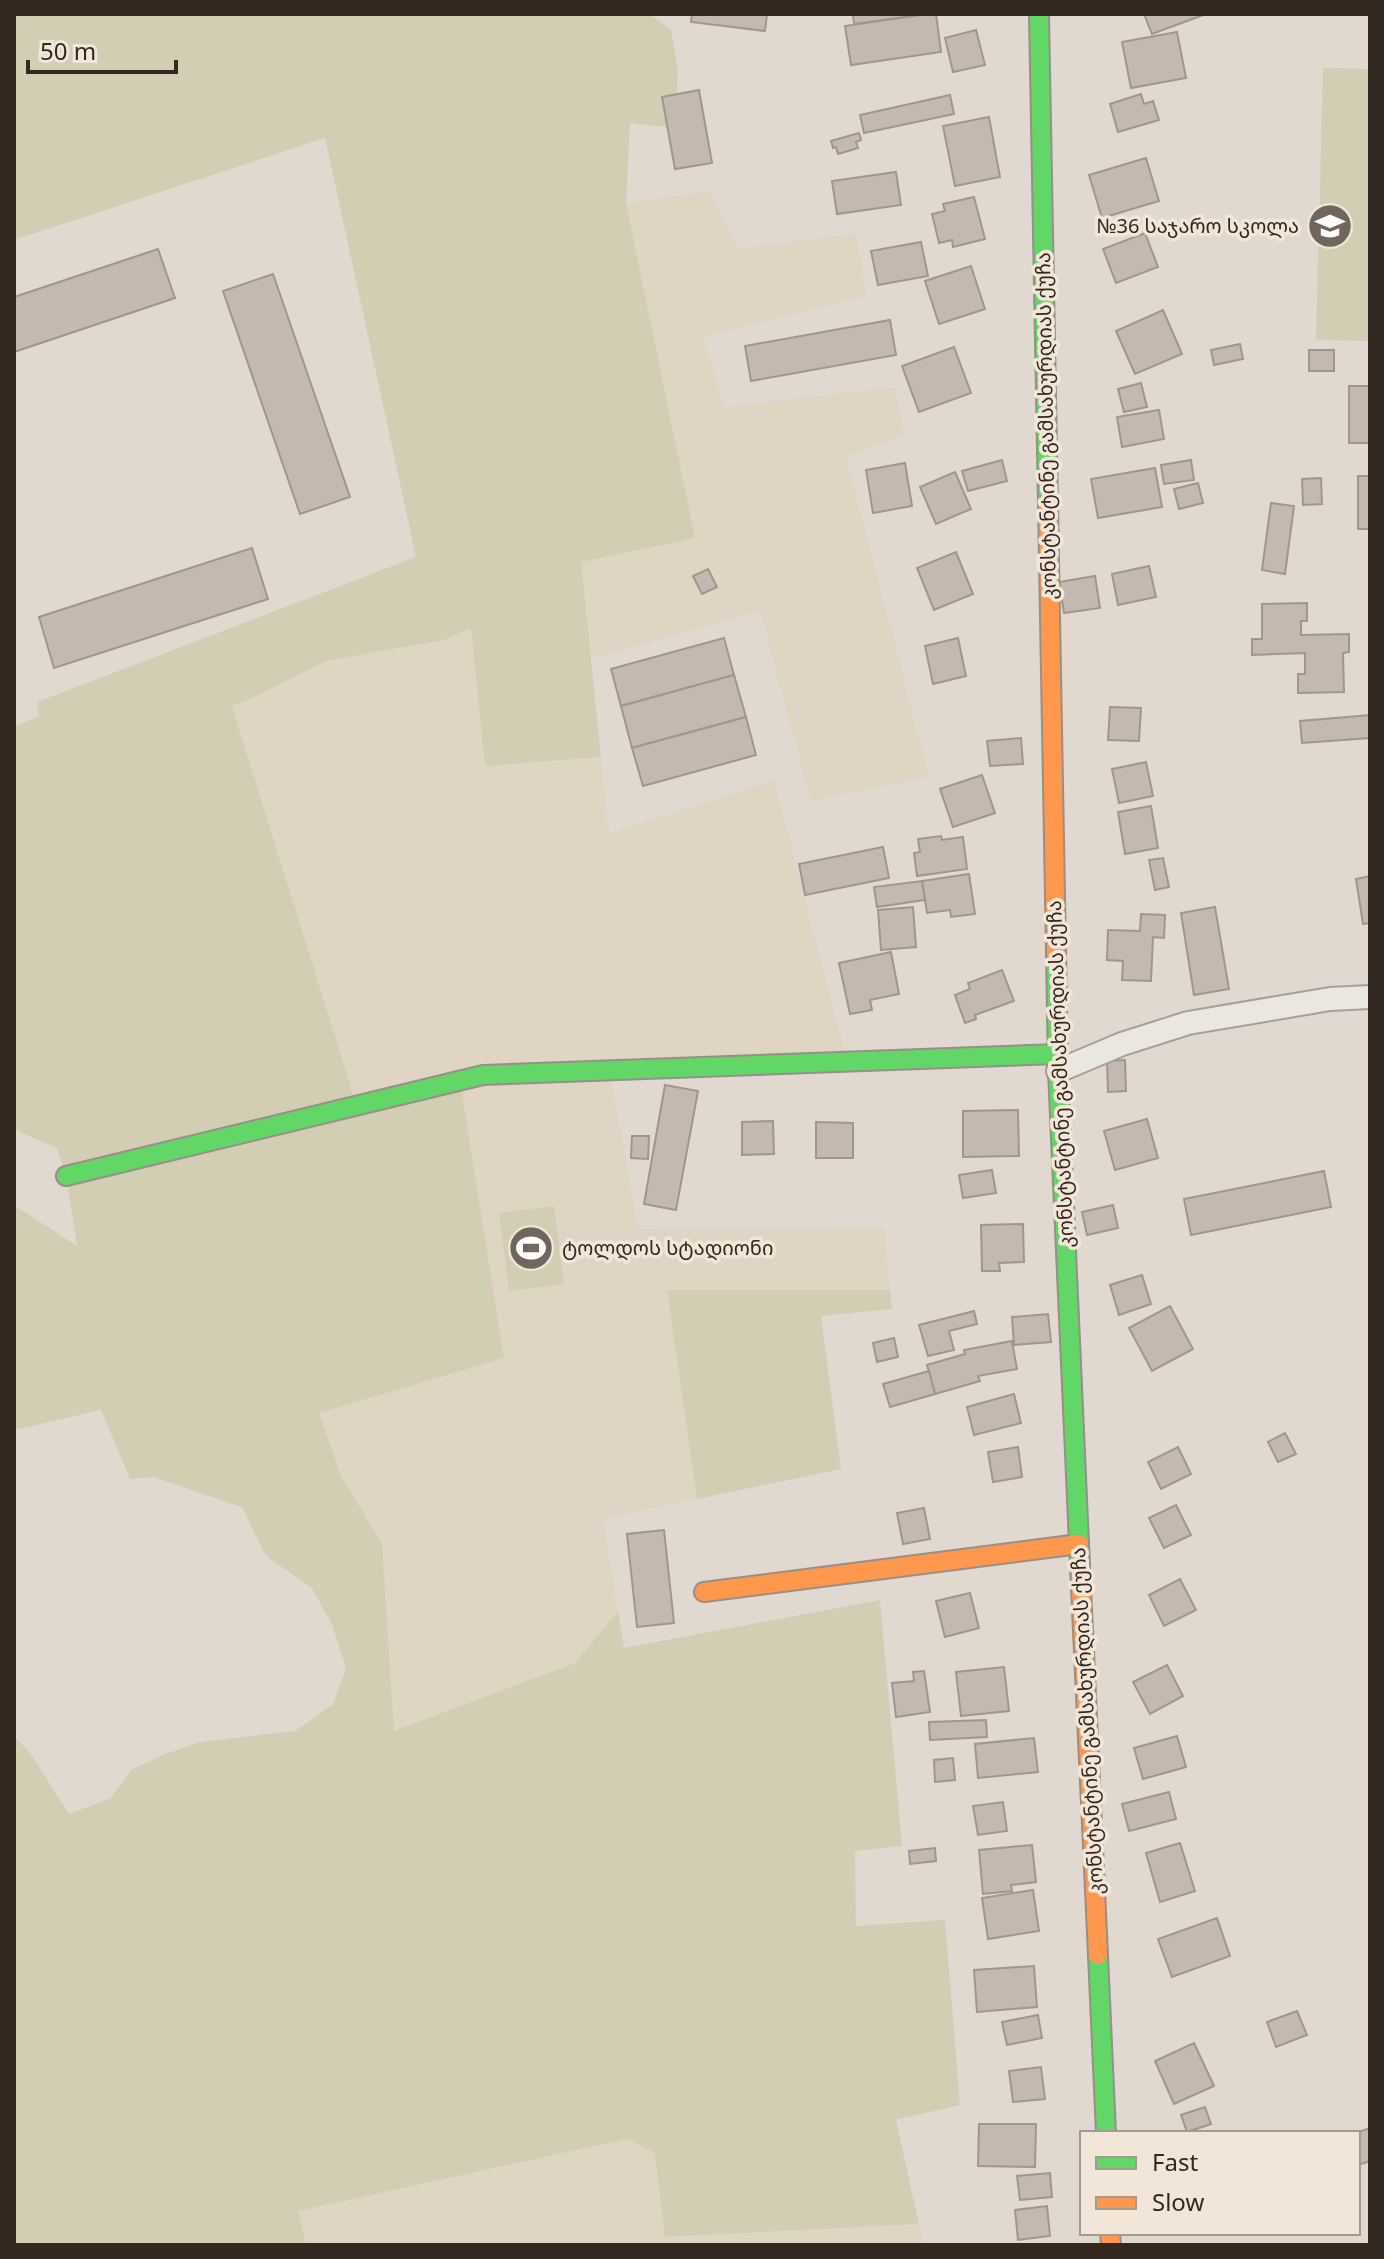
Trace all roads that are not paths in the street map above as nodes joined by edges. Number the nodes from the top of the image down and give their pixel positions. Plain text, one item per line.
1 (1039, 14) edge
2 (1370, 997) edge
3 (1057, 1062) junction
4 (66, 1176) dead end
5 (1079, 1544) junction
6 (704, 1592) dead end
7 (1106, 2131) edge

1 - 3 street, კონსტანტინე გამსახურდიას ქუჩა
2 - 3 street
3 - 4 street
3 - 5 street, კონსტანტინე გამსახურდიას ქუჩა
5 - 6 street
5 - 7 street, კონსტანტინე გამსახურდიას ქუჩა

